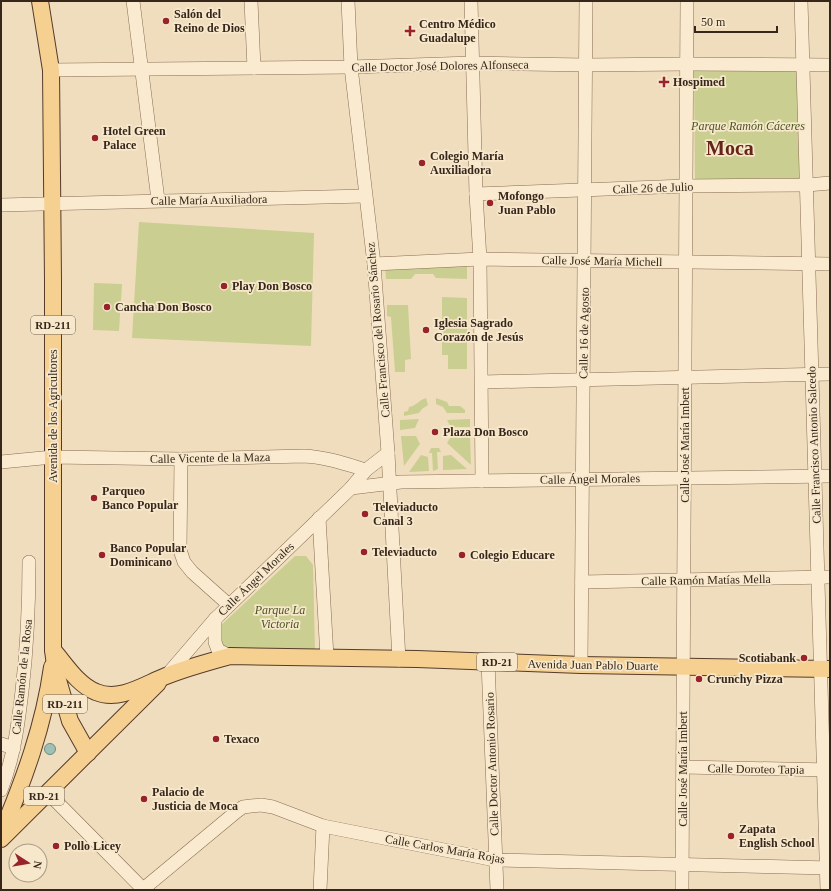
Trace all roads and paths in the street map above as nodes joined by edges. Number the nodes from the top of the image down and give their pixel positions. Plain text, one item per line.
1 (40, 1) edge
2 (133, 1) edge
3 (251, 1) edge
4 (348, 1) edge
5 (471, 1) edge
6 (586, 1) edge
7 (688, 1) edge
8 (801, 1) edge
9 (472, 63) junction
10 (687, 64) junction
11 (586, 65) junction
12 (803, 65) junction
13 (830, 65) edge
14 (352, 67) junction
15 (141, 68) junction
16 (254, 68) junction
17 (51, 70) junction
18 (830, 183) edge
19 (807, 185) junction
20 (686, 186) junction
21 (585, 190) junction
22 (476, 194) junction
23 (365, 196) junction
24 (158, 200) junction
25 (53, 204) junction
26 (1, 205) edge
27 (480, 259) junction
28 (584, 260) junction
29 (686, 262) junction
30 (374, 264) junction
31 (808, 264) junction
32 (830, 264) edge
33 (812, 374) junction
34 (830, 374) edge
35 (685, 377) junction
36 (583, 380) junction
37 (482, 382) junction
38 (388, 453) junction
39 (53, 457) junction
40 (181, 459) junction
41 (1, 462) edge
42 (366, 470) junction
43 (815, 476) junction
44 (830, 476) edge
45 (685, 478) junction
46 (582, 480) junction
47 (482, 481) junction
48 (390, 484) junction
49 (351, 488) junction
50 (319, 518) junction
51 (29, 562) dead end
52 (824, 577) edge
53 (684, 580) junction
54 (582, 582) junction
55 (229, 605) junction
56 (215, 619) junction
57 (53, 653) junction
58 (230, 656) junction
59 (327, 657) junction
60 (399, 660) junction
61 (488, 662) junction
62 (581, 664) junction
63 (683, 667) junction
64 (825, 669) edge
65 (167, 675) junction
66 (1, 744) edge
67 (14, 748) junction
68 (88, 753) junction
69 (683, 767) junction
70 (826, 770) edge
71 (1, 790) edge
72 (48, 793) junction
73 (323, 826) junction
74 (1, 834) edge
75 (1, 840) edge
76 (495, 860) junction
77 (682, 864) junction
78 (828, 868) edge
79 (143, 890) edge
80 (320, 890) edge
81 (497, 890) edge
82 (682, 890) edge
83 (827, 890) edge

1 - 17 main road, Avenida de los Agricultores / RD-211
2 - 15 street
3 - 16 street
4 - 14 street, Calle Francisco del Rosario Sánchez
5 - 9 street
6 - 11 street, Calle 16 de Agosto
7 - 10 street, Calle José María Imbert
8 - 12 street, Calle Francisco Antonio Salcedo
9 - 11 street, Calle Doctor José Dolores Alfonseca
9 - 14 street, Calle Doctor José Dolores Alfonseca
9 - 22 street
10 - 11 street, Calle Doctor José Dolores Alfonseca
10 - 12 street, Calle Doctor José Dolores Alfonseca
10 - 20 street, Calle José María Imbert
11 - 21 street, Calle 16 de Agosto
12 - 13 street, Calle Doctor José Dolores Alfonseca
12 - 19 street, Calle Francisco Antonio Salcedo
14 - 16 street, Calle Doctor José Dolores Alfonseca
14 - 23 street, Calle Francisco del Rosario Sánchez
15 - 16 street, Calle Doctor José Dolores Alfonseca
15 - 17 street, Calle Doctor José Dolores Alfonseca
15 - 24 street
17 - 25 main road, Avenida de los Agricultores / RD-211
18 - 19 street, Calle 26 de Julio
19 - 20 street, Calle 26 de Julio
19 - 31 street, Calle Francisco Antonio Salcedo
20 - 21 street, Calle 26 de Julio
20 - 29 street, Calle José María Imbert
21 - 22 street, Calle 26 de Julio
21 - 28 street, Calle 16 de Agosto
22 - 27 street
23 - 24 street, Calle María Auxiliadora
23 - 30 street, Calle Francisco del Rosario Sánchez
24 - 25 street, Calle María Auxiliadora
25 - 26 street, Calle María Auxiliadora
25 - 39 main road, Avenida de los Agricultores / RD-211
27 - 28 street, Calle José María Michell
27 - 30 street, Calle José María Michell
27 - 37 street
28 - 29 street, Calle José María Michell
28 - 36 street, Calle 16 de Agosto
29 - 31 street, Calle José María Michell
29 - 35 street, Calle José María Imbert
30 - 38 street, Calle Francisco del Rosario Sánchez
31 - 32 street, Calle José María Michell
31 - 33 street, Calle Francisco Antonio Salcedo
33 - 34 street
33 - 35 street
33 - 43 street, Calle Francisco Antonio Salcedo
35 - 36 street
35 - 45 street, Calle José María Imbert
36 - 37 street
36 - 46 street, Calle 16 de Agosto
37 - 47 street
38 - 42 street, Calle Ángel Morales
38 - 48 street, Calle Francisco del Rosario Sánchez
39 - 40 street, Calle Vicente de la Maza
39 - 41 street, Calle Vicente de la Maza
39 - 57 main road, Avenida de los Agricultores / RD-211
40 - 42 street, Calle Vicente de la Maza
40 - 55 street
42 - 49 street, Calle Ángel Morales
43 - 44 street, Calle Ángel Morales
43 - 45 street, Calle Ángel Morales
43 - 52 street, Calle Francisco Antonio Salcedo
45 - 46 street, Calle Ángel Morales
45 - 53 street, Calle José María Imbert
46 - 47 street, Calle Ángel Morales
46 - 54 street, Calle 16 de Agosto
47 - 48 street, Calle Ángel Morales
48 - 49 street, Calle Ángel Morales
48 - 60 street, Calle Francisco del Rosario Sánchez
49 - 50 street, Calle Ángel Morales
50 - 55 street, Calle Ángel Morales
50 - 59 street
51 - 67 street, Calle Ramón de la Rosa
52 - 53 street, Calle Ramón Matías Mella
52 - 64 street, Calle Francisco Antonio Salcedo
53 - 54 street, Calle Ramón Matías Mella
53 - 63 street, Calle José María Imbert
54 - 62 street, Calle 16 de Agosto
55 - 56 street, Calle Ángel Morales
56 - 58 street
56 - 65 street, Calle Ángel Morales
57 - 65 main road, Avenida Juan Pablo Duarte
57 - 68 main road, Avenida de los Agricultores / RD-211
57 - 74 main road
58 - 59 main road, Avenida Juan Pablo Duarte / RD-21
58 - 65 main road, Avenida Juan Pablo Duarte / RD-21
59 - 60 main road, Avenida Juan Pablo Duarte / RD-21
60 - 61 main road, Avenida Juan Pablo Duarte / RD-21
61 - 62 main road, Avenida Juan Pablo Duarte / RD-21
61 - 76 street, Calle Doctor Antonio Rosario
62 - 63 main road, Avenida Juan Pablo Duarte / RD-21
63 - 64 main road, Avenida Juan Pablo Duarte / RD-21
63 - 69 street, Calle José María Imbert
64 - 70 street, Calle Francisco Antonio Salcedo
65 - 68 main road, RD-21
66 - 67 street
67 - 71 street, Calle Ramón de la Rosa
68 - 72 main road, RD-21
69 - 70 street, Calle Doroteo Tapia
69 - 77 street, Calle José María Imbert
70 - 78 street, Calle Francisco Antonio Salcedo
72 - 75 main road, RD-21
72 - 79 street
73 - 76 street, Calle Carlos María Rojas
73 - 79 street, Calle Carlos María Rojas
73 - 80 street
76 - 77 street, Calle Carlos María Rojas
76 - 81 street, Calle Doctor Antonio Rosario
77 - 78 street, Calle Carlos María Rojas
77 - 82 street, Calle José María Imbert
78 - 83 street, Calle Francisco Antonio Salcedo

